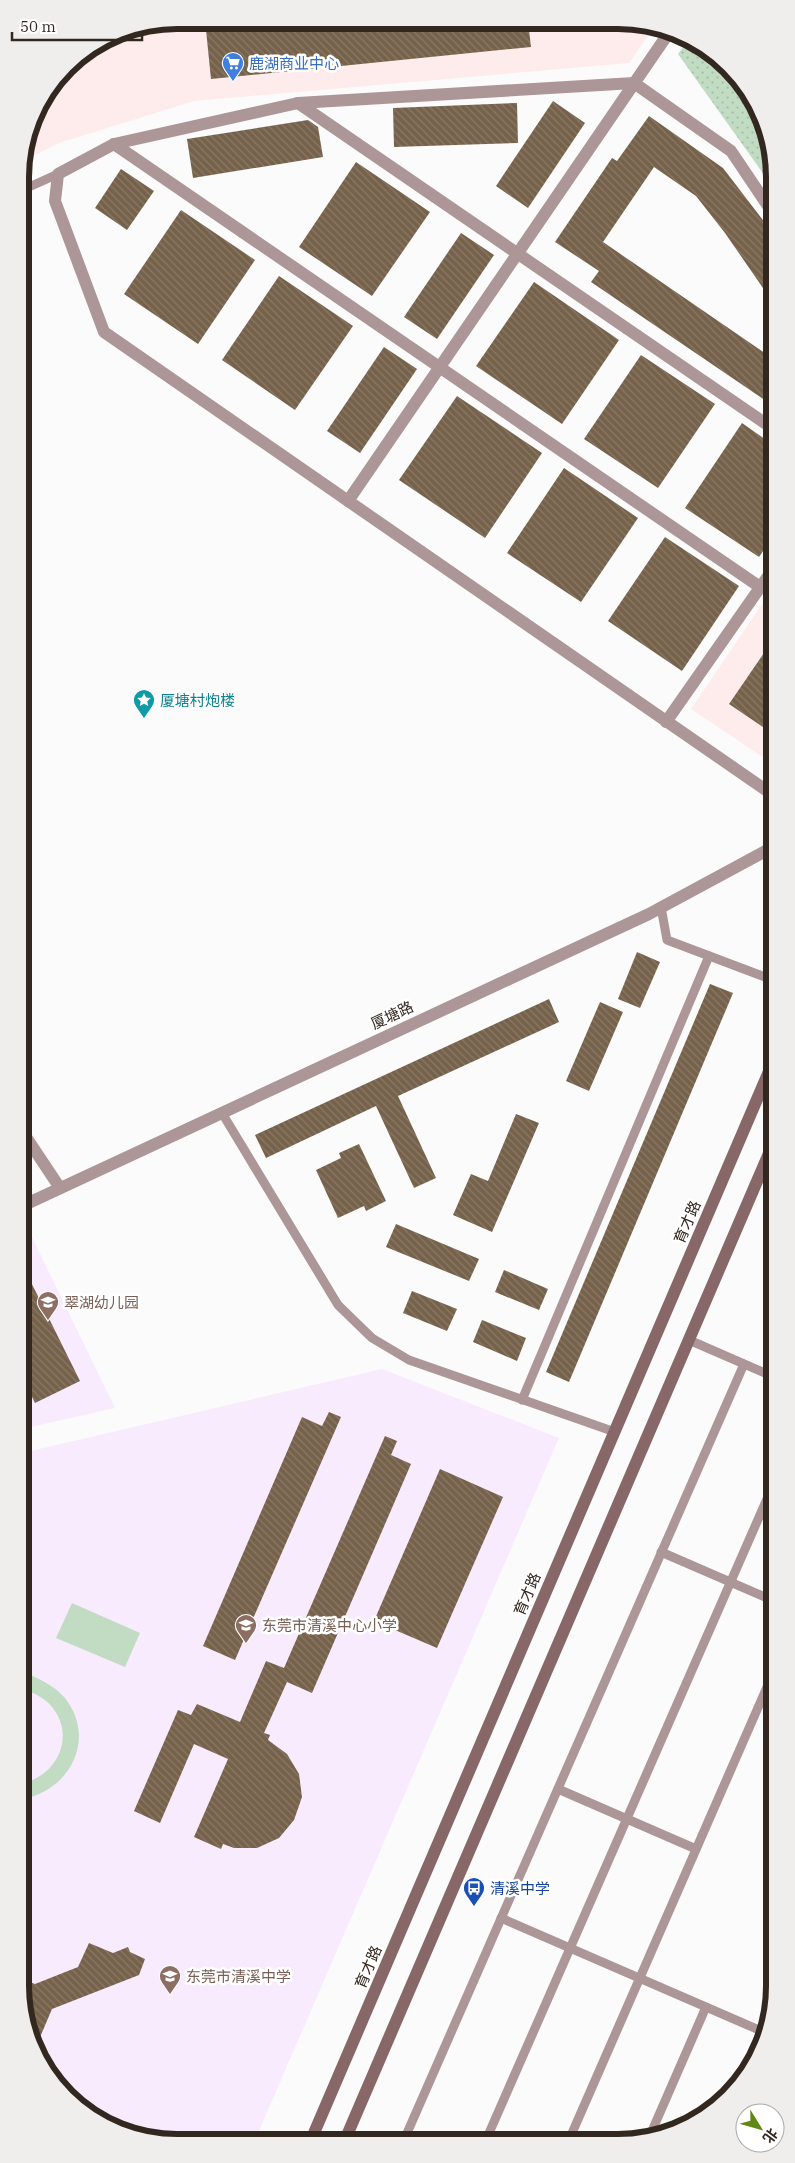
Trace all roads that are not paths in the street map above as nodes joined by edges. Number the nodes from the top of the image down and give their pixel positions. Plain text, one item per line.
1 (666, 37) edge
2 (634, 82) junction
3 (298, 102) junction
4 (114, 144) junction
5 (58, 174) junction
6 (29, 187) edge
7 (766, 203) edge
8 (517, 253) junction
9 (440, 367) junction
10 (766, 424) edge
11 (348, 501) junction
12 (766, 579) edge
13 (760, 587) junction
14 (666, 722) junction
15 (766, 790) edge
16 (766, 851) edge
17 (662, 907) junction
18 (709, 956) junction
19 (766, 977) edge
20 (766, 1078) edge
21 (222, 1113) junction
22 (29, 1142) edge
23 (766, 1160) edge
24 (60, 1188) junction
25 (29, 1203) edge
26 (689, 1340) junction
27 (744, 1364) junction
28 (766, 1374) edge
29 (522, 1400) junction
30 (614, 1432) junction
31 (766, 1501) edge
32 (662, 1552) junction
33 (730, 1582) junction
34 (766, 1598) edge
35 (766, 1689) edge
36 (558, 1789) junction
37 (627, 1819) junction
38 (696, 1849) junction
39 (501, 1918) junction
40 (570, 1948) junction
41 (640, 1978) junction
42 (706, 2007) junction
43 (759, 2030) edge
44 (652, 2130) edge
45 (314, 2134) edge
46 (348, 2134) edge
47 (407, 2134) edge
48 (489, 2134) edge
49 (572, 2134) edge

1 - 2 street
2 - 3 street
2 - 7 street
2 - 8 street
3 - 4 street
3 - 8 street
4 - 5 street
4 - 9 street
5 - 6 lane
5 - 11 street
8 - 9 street
8 - 10 street
9 - 11 street
9 - 13 street
11 - 14 street
12 - 13 street
13 - 14 street
14 - 15 street
16 - 17 street, 厦塘路
17 - 18 lane
17 - 21 street, 厦塘路
18 - 19 lane
18 - 29 lane
20 - 30 main road, 育才路
21 - 24 street, 厦塘路
21 - 29 lane
22 - 24 street
23 - 26 main road
24 - 25 street, 厦塘路
26 - 27 lane
26 - 46 main road
27 - 28 lane
27 - 32 lane
29 - 30 lane
30 - 45 main road, 育才路
31 - 33 lane
32 - 33 lane
32 - 36 lane
33 - 34 lane
33 - 37 lane
35 - 38 lane
36 - 37 lane
36 - 39 lane
37 - 38 lane
37 - 40 lane
38 - 41 lane
39 - 40 lane
39 - 47 lane
40 - 41 lane
40 - 48 lane
41 - 42 lane
41 - 49 lane
42 - 43 lane
42 - 44 lane

